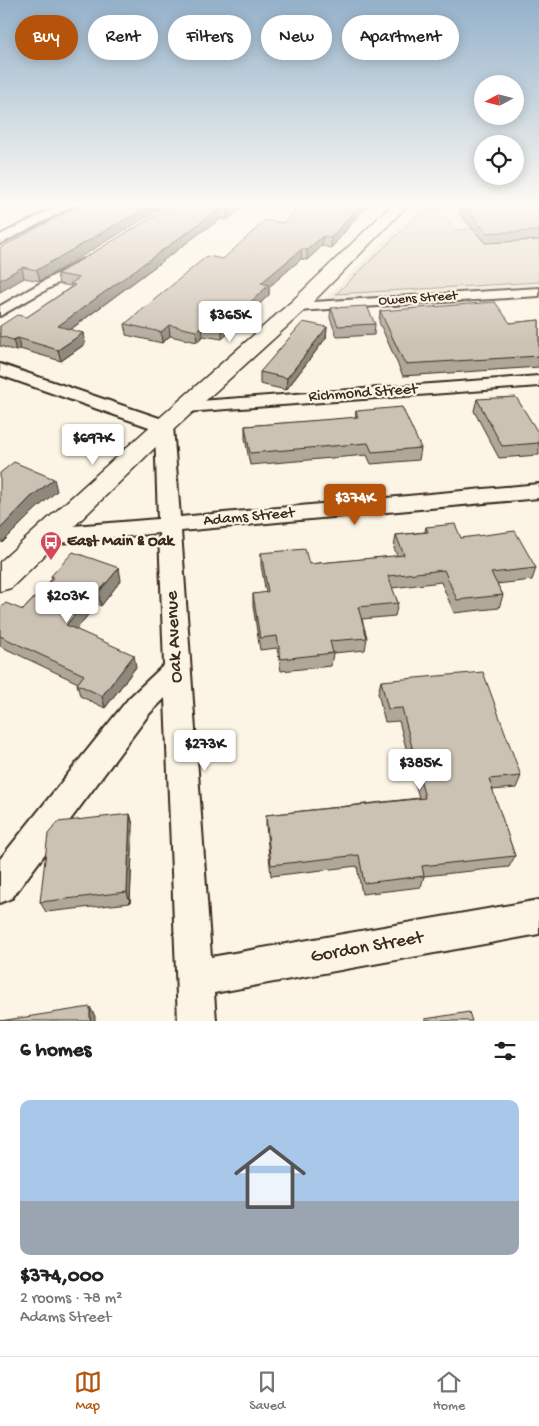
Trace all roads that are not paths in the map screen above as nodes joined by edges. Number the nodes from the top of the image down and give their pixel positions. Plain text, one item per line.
1 (354, 252) edge
2 (91, 258) edge
3 (539, 292) edge
4 (298, 307) junction
5 (0, 312) edge
6 (0, 369) edge
7 (539, 381) edge
8 (186, 407) junction
9 (164, 426) junction
10 (539, 492) edge
11 (169, 525) junction
12 (49, 536) junction
13 (0, 580) edge
14 (177, 670) junction
15 (0, 886) edge
16 (539, 917) edge
17 (195, 978) junction
18 (197, 1021) edge

1 - 4 street
2 - 5 street
3 - 4 street, Owens Street
4 - 8 street
6 - 9 street
7 - 8 street, Richmond Street
8 - 9 street
9 - 11 street, Oak Avenue
9 - 12 street
10 - 11 street, Adams Street
11 - 12 street, Adams Street
11 - 14 street, Oak Avenue
12 - 13 street
14 - 15 street
14 - 17 street, Oak Avenue
16 - 17 street, Gordon Street
17 - 18 street, Oak Avenue

